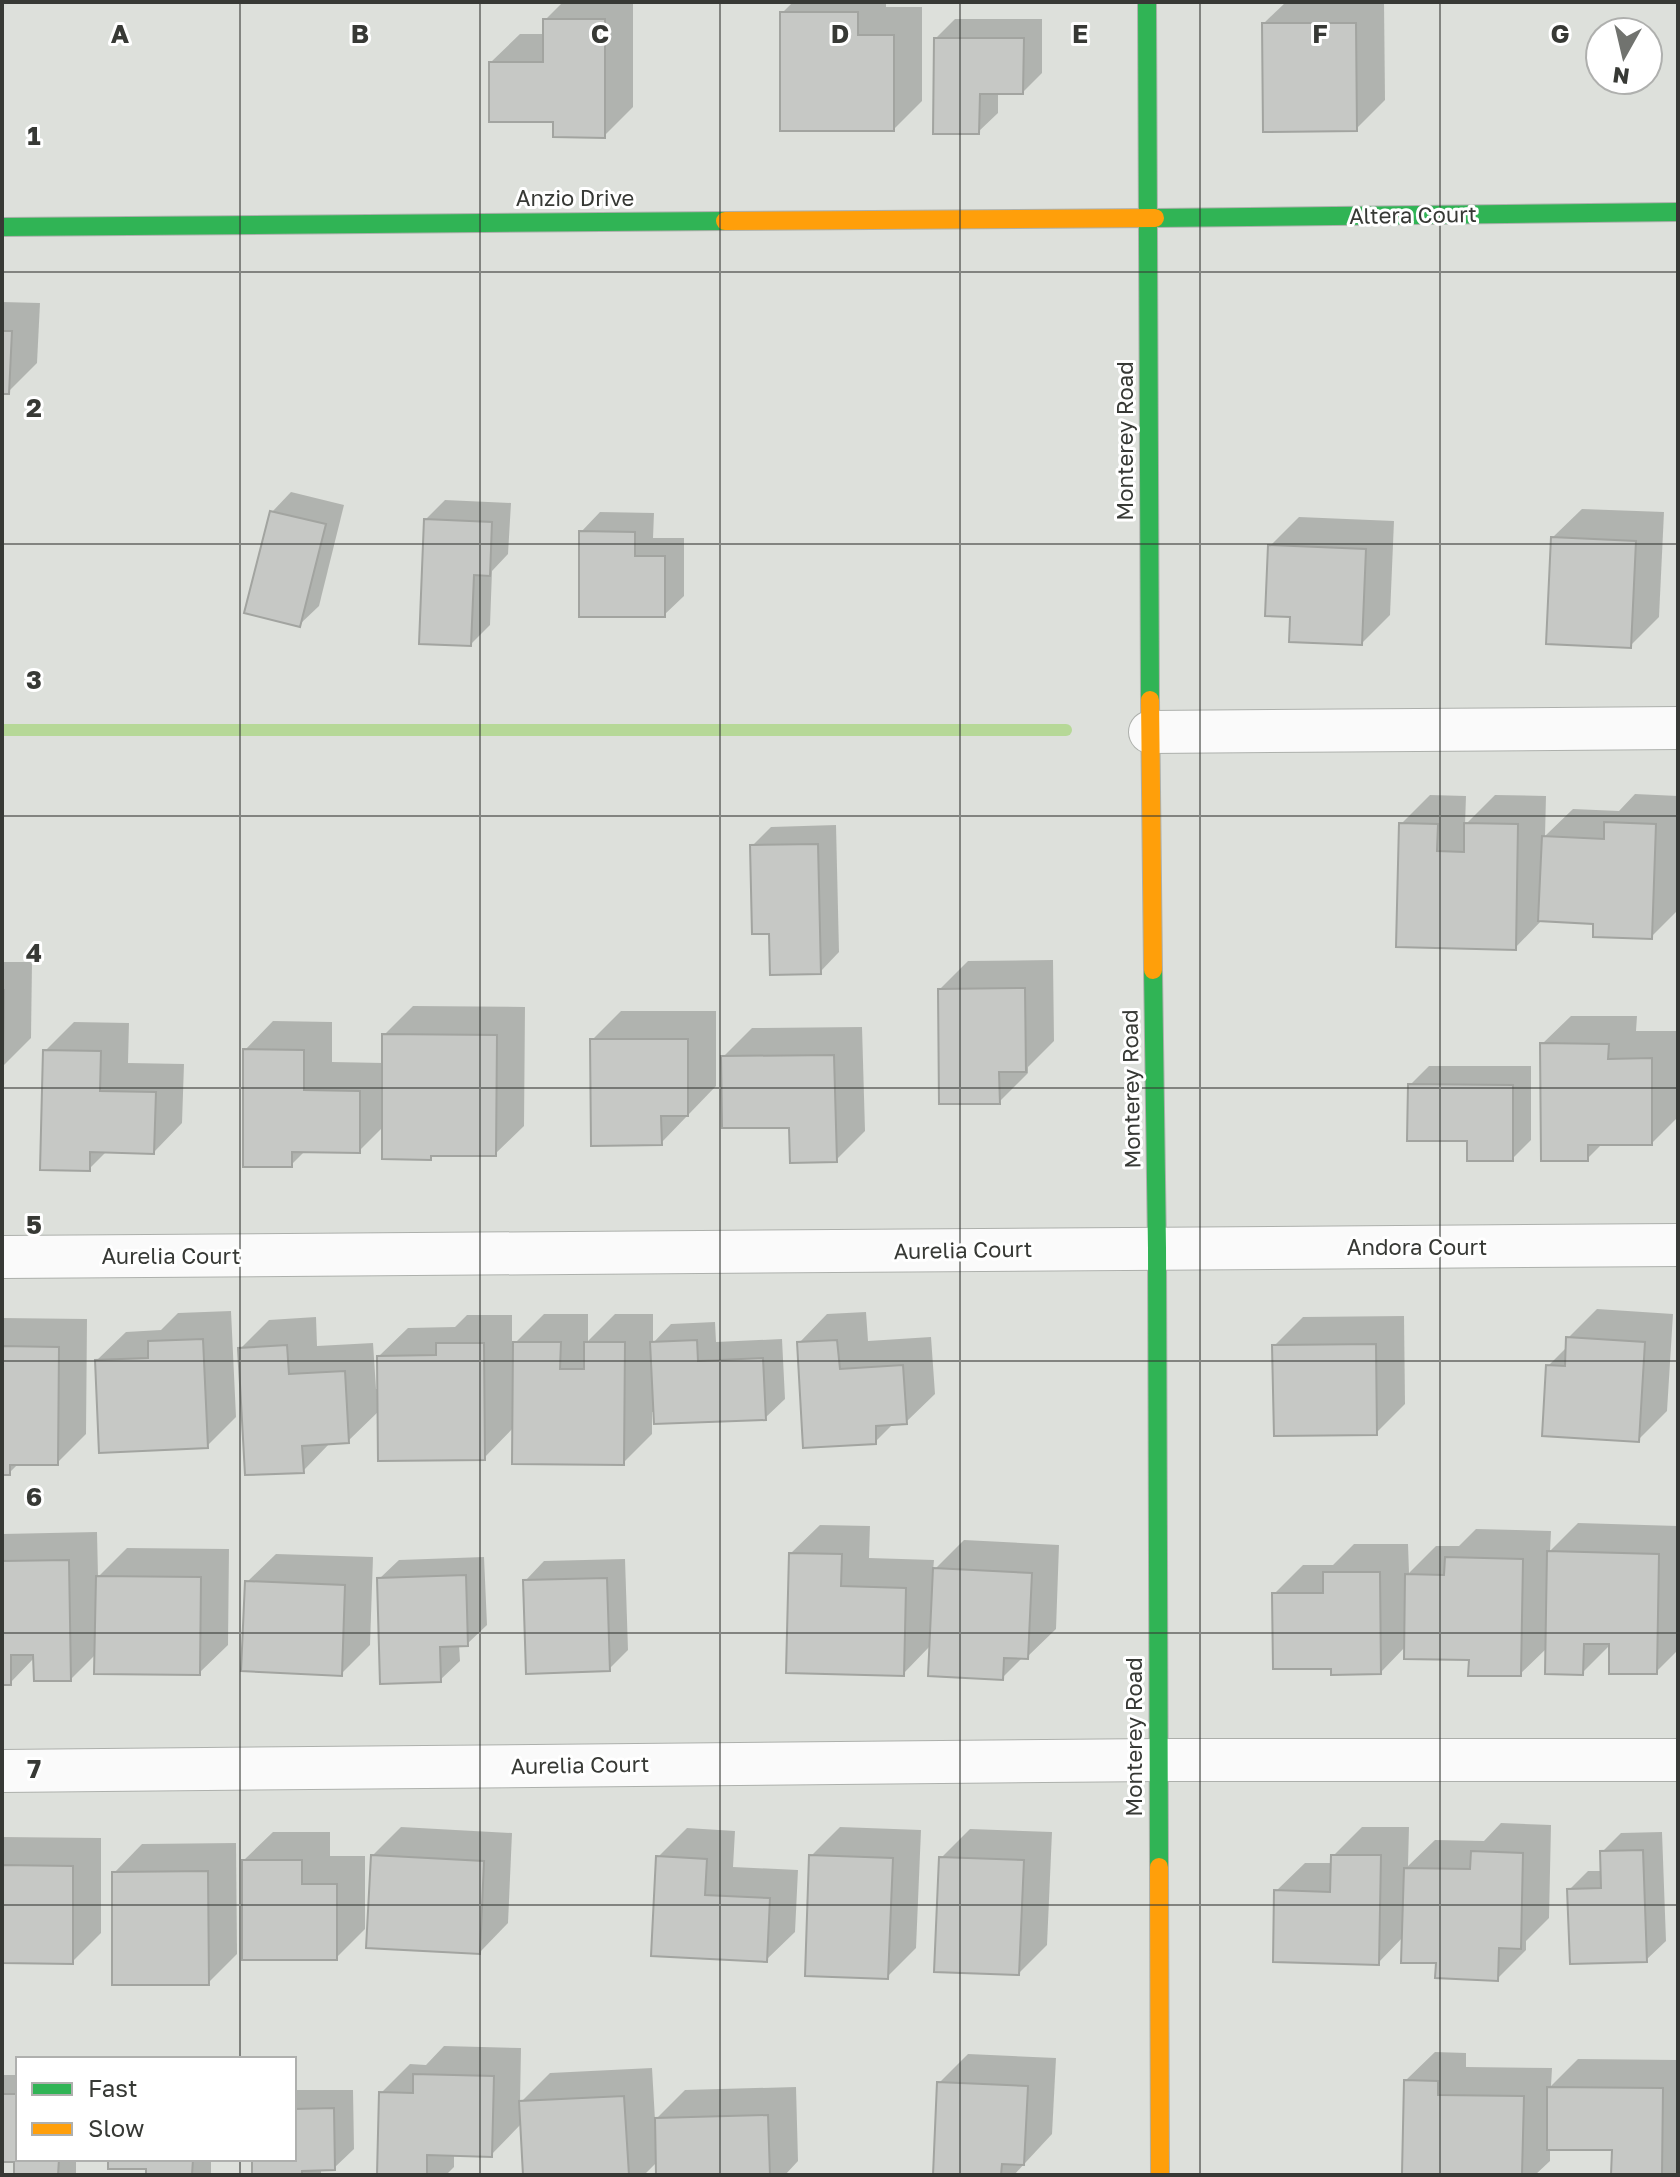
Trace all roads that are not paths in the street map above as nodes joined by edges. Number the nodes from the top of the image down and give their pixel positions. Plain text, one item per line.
1 (1147, 2) edge
2 (1678, 212) edge
3 (1148, 218) junction
4 (2, 227) edge
5 (1678, 728) edge
6 (1150, 732) junction
7 (1678, 1245) edge
8 (1157, 1248) junction
9 (2, 1257) edge
10 (1157, 1760) junction
11 (1678, 1760) edge
12 (2, 1771) edge
13 (1160, 2175) edge

1 - 3 street, Monterey Road
2 - 3 street, Altera Court
3 - 4 street, Anzio Drive
3 - 6 street, Monterey Road
5 - 6 street
6 - 8 street, Monterey Road
7 - 8 street, Andora Court
8 - 9 street, Aurelia Court
8 - 10 street, Monterey Road
10 - 11 street
10 - 12 street, Aurelia Court
10 - 13 street, Monterey Road

